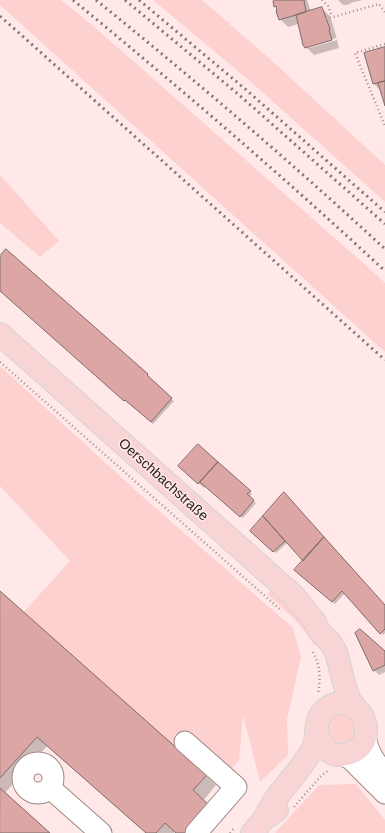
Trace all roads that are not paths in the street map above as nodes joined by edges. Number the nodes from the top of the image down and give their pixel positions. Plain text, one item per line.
1 (0, 334) edge
2 (315, 639) junction
3 (321, 703) junction
4 (355, 707) junction
5 (316, 731) junction
6 (366, 737) junction
7 (185, 742) dead end
8 (337, 760) junction
9 (385, 774) edge
10 (50, 788) dead end
11 (385, 793) edge
12 (258, 826) edge
13 (101, 833) edge
14 (196, 833) edge

1 - 2 main road, Oerschbachstraße
2 - 3 main road, Oerschbachstraße
2 - 4 main road, Oerschbachstraße
3 - 4 main road
3 - 5 main road
4 - 6 main road
5 - 8 main road
5 - 12 main road
6 - 8 main road
6 - 9 street
7 - 14 street
8 - 11 street
8 - 12 main road
10 - 13 street

